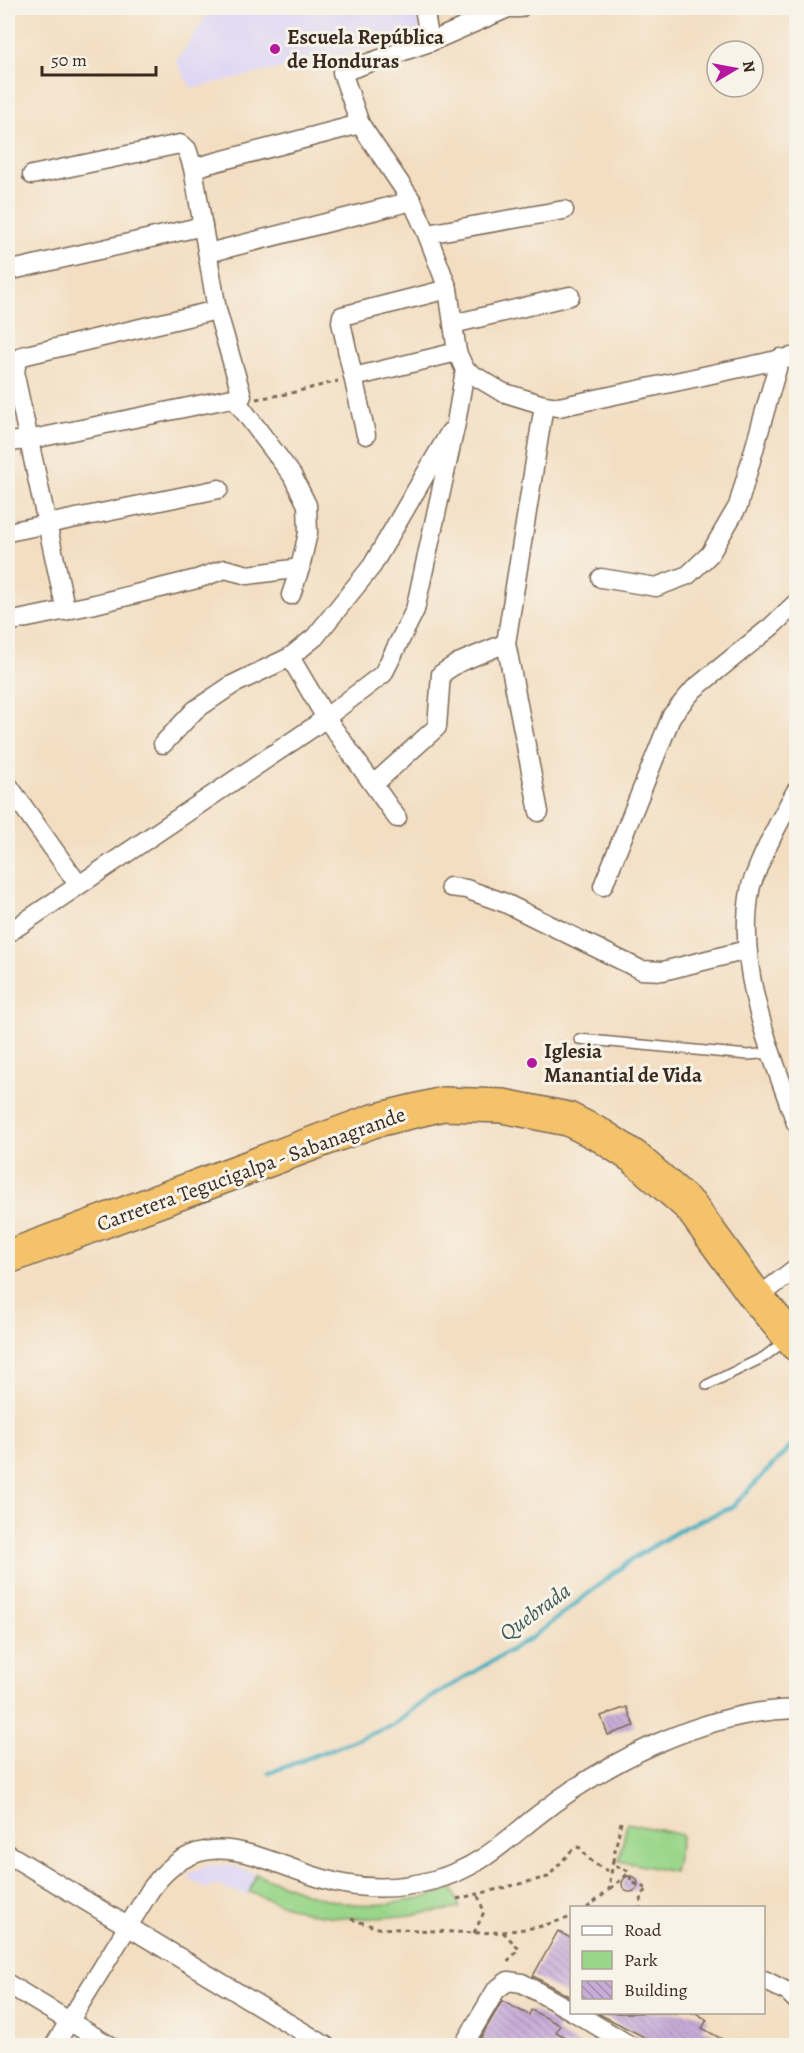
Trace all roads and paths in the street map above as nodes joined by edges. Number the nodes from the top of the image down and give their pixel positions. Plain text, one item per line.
1 (424, 8) edge
2 (508, 8) edge
3 (520, 8) edge
4 (430, 42) junction
5 (360, 124) junction
6 (193, 168) junction
7 (32, 175) dead end
8 (412, 201) junction
9 (564, 210) dead end
10 (203, 226) junction
11 (427, 234) junction
12 (208, 253) junction
13 (8, 271) edge
14 (448, 289) junction
15 (570, 296) dead end
16 (217, 310) junction
17 (453, 324) junction
18 (457, 352) junction
19 (788, 357) edge
20 (465, 370) junction
21 (354, 377) junction
22 (238, 397) junction
23 (544, 405) junction
24 (456, 423) junction
25 (366, 435) dead end
26 (28, 440) junction
27 (8, 442) edge
28 (219, 489) dead end
29 (46, 524) junction
30 (8, 532) edge
31 (300, 568) junction
32 (601, 578) dead end
33 (291, 595) dead end
34 (796, 603) edge
35 (66, 611) junction
36 (8, 622) edge
37 (506, 643) junction
38 (290, 657) junction
39 (326, 717) junction
40 (163, 744) dead end
41 (374, 784) junction
42 (8, 785) edge
43 (796, 791) edge
44 (539, 813) dead end
45 (397, 818) dead end
46 (78, 884) junction
47 (603, 886) dead end
48 (450, 887) dead end
49 (8, 933) edge
50 (747, 950) junction
51 (579, 1039) dead end
52 (772, 1053) junction
53 (796, 1123) edge
54 (8, 1257) edge
55 (796, 1268) edge
56 (757, 1298) junction
57 (793, 1340) edge
58 (707, 1385) dead end
59 (796, 1708) edge
60 (621, 1822) dead end
61 (8, 1854) edge
62 (613, 1860) junction
63 (612, 1872) junction
64 (629, 1873) junction
65 (609, 1890) junction
66 (477, 1893) junction
67 (457, 1899) dead end
68 (589, 1906) edge
69 (640, 1906) edge
70 (570, 1918) edge
71 (351, 1919) dead end
72 (126, 1926) junction
73 (503, 1932) junction
74 (474, 1933) junction
75 (506, 1964) dead end
76 (765, 1980) edge
77 (8, 1984) edge
78 (796, 2000) edge
79 (570, 2010) edge
80 (576, 2014) edge
81 (69, 2020) junction
82 (54, 2046) edge
83 (110, 2046) edge
84 (326, 2046) edge
85 (463, 2046) edge
86 (631, 2046) edge

1 - 4 street
2 - 3 street
2 - 4 street
4 - 5 street
5 - 6 street
5 - 8 street
6 - 7 street
6 - 10 street
8 - 11 street
8 - 12 street
9 - 11 street
10 - 12 street
10 - 13 street
11 - 14 street
12 - 16 street
14 - 17 street
14 - 21 street
15 - 17 street
16 - 22 street
16 - 26 street
17 - 18 street
18 - 20 street
18 - 21 street
19 - 23 street
19 - 32 street
20 - 23 street
20 - 24 street
21 - 22 path
21 - 25 street
22 - 26 street
22 - 31 street
23 - 37 street
24 - 38 street
24 - 39 street
26 - 27 street
26 - 29 street
28 - 29 street
29 - 30 street
29 - 35 street
31 - 33 street
31 - 35 street
34 - 47 street
35 - 36 street
37 - 41 street
37 - 44 street
38 - 39 street
38 - 40 street
39 - 41 street
39 - 46 street
41 - 45 street
42 - 46 street
43 - 50 street
46 - 49 street
48 - 50 street
50 - 52 street
51 - 52 lane
52 - 53 street
54 - 56 highway, Carretera Tegucigalpa - Sabanagrande
55 - 56 street
56 - 57 highway, Carretera Tegucigalpa - Sabanagrande
57 - 58 lane
59 - 72 street
60 - 62 path
61 - 72 street
62 - 63 path
62 - 64 path
63 - 65 path
63 - 66 path
64 - 65 path
64 - 69 path
65 - 68 path
66 - 67 path
66 - 74 path
70 - 73 path
71 - 74 path
72 - 81 street
72 - 84 street
73 - 74 path
73 - 75 path
76 - 78 street
77 - 81 street
79 - 85 street
80 - 86 street
81 - 82 street
81 - 83 street

